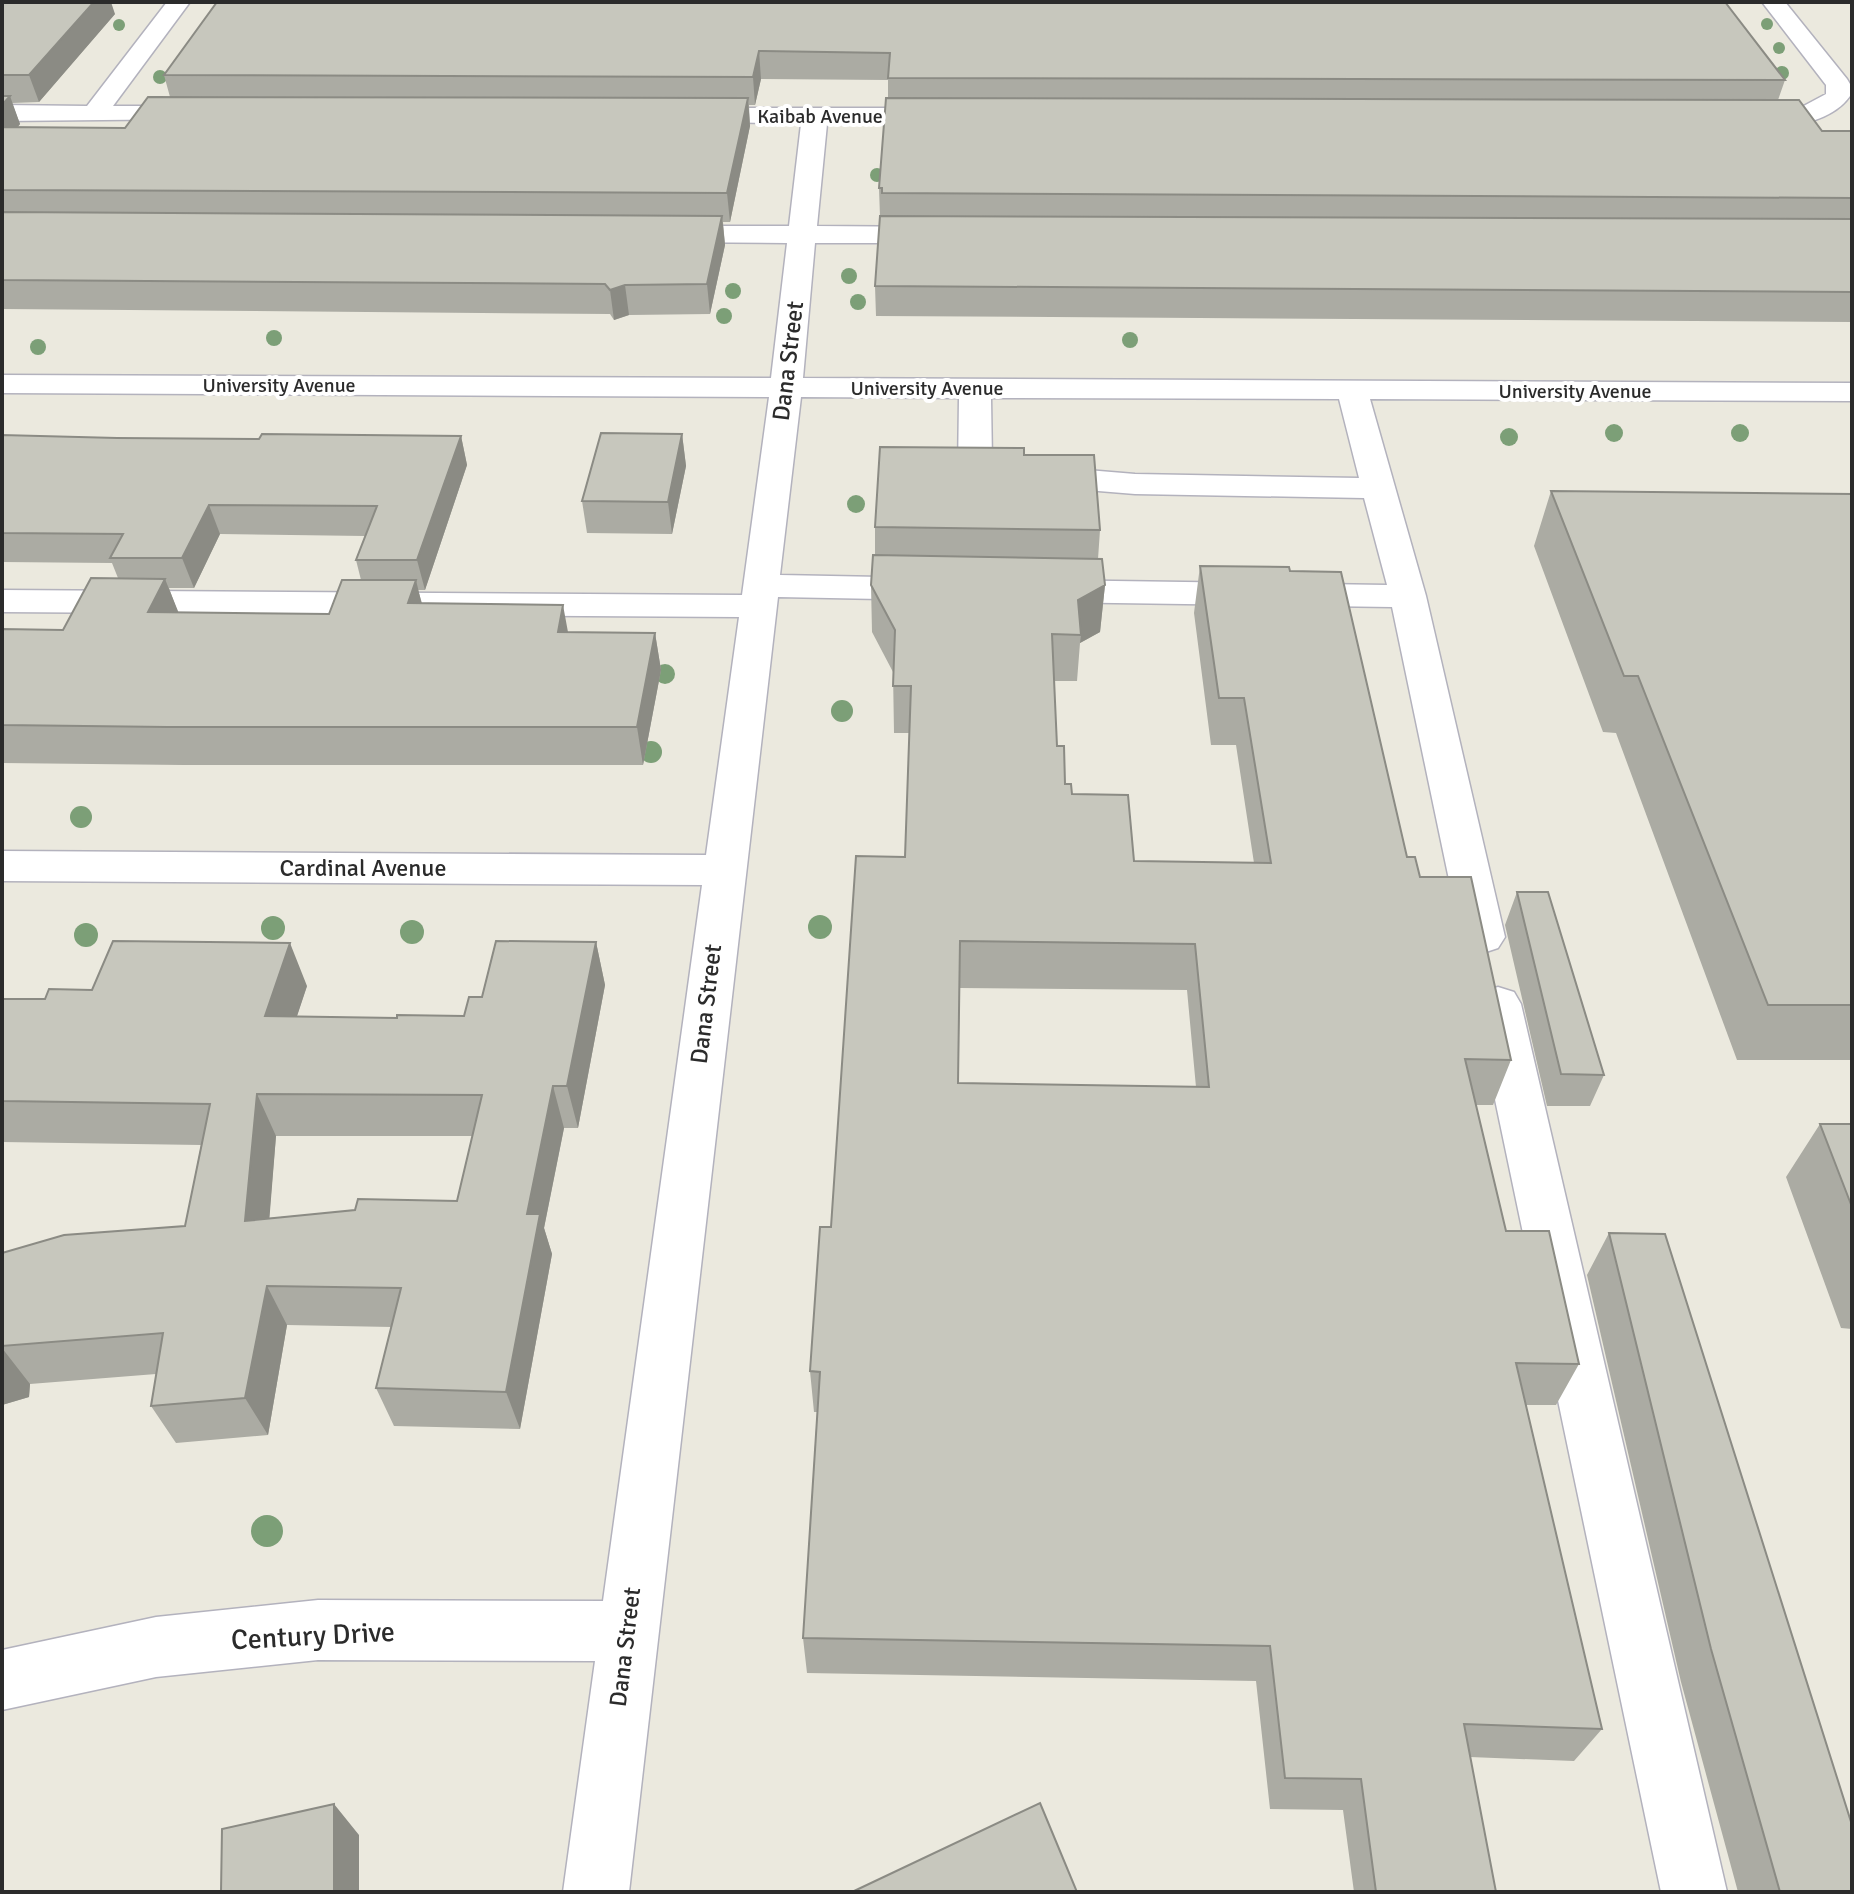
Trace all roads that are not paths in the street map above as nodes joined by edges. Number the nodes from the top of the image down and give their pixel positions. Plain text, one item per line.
1 (179, 2) edge
2 (1773, 2) edge
3 (2, 113) edge
4 (94, 114) junction
5 (219, 114) edge
6 (674, 116) edge
7 (815, 116) junction
8 (973, 117) edge
9 (1732, 119) edge
10 (642, 234) edge
11 (802, 234) junction
12 (961, 235) edge
13 (2, 384) edge
14 (786, 387) junction
15 (975, 388) junction
16 (1352, 390) junction
17 (1852, 392) edge
18 (1378, 488) junction
19 (966, 589) edge
20 (1013, 590) edge
21 (759, 596) junction
22 (1408, 596) junction
23 (2, 601) edge
24 (2, 866) edge
25 (723, 870) junction
26 (627, 1631) junction
27 (2, 1680) edge
28 (596, 1892) edge
29 (1694, 1892) edge

1 - 4 street
2 - 9 street
3 - 4 street
4 - 5 street
6 - 7 street, Kaibab Avenue
7 - 8 street, Kaibab Avenue
7 - 11 street, Dana Street
10 - 11 street
11 - 12 street
11 - 14 street, Dana Street
13 - 14 street, University Avenue
14 - 15 street, University Avenue
14 - 21 street, Dana Street
15 - 16 street, University Avenue
15 - 18 street
16 - 17 street, University Avenue
16 - 18 street
18 - 22 street
19 - 21 street
20 - 22 street
21 - 23 street
21 - 25 street, Dana Street
22 - 29 street
24 - 25 street, Cardinal Avenue
25 - 26 street, Dana Street
26 - 27 street, Century Drive
26 - 28 street, Dana Street

